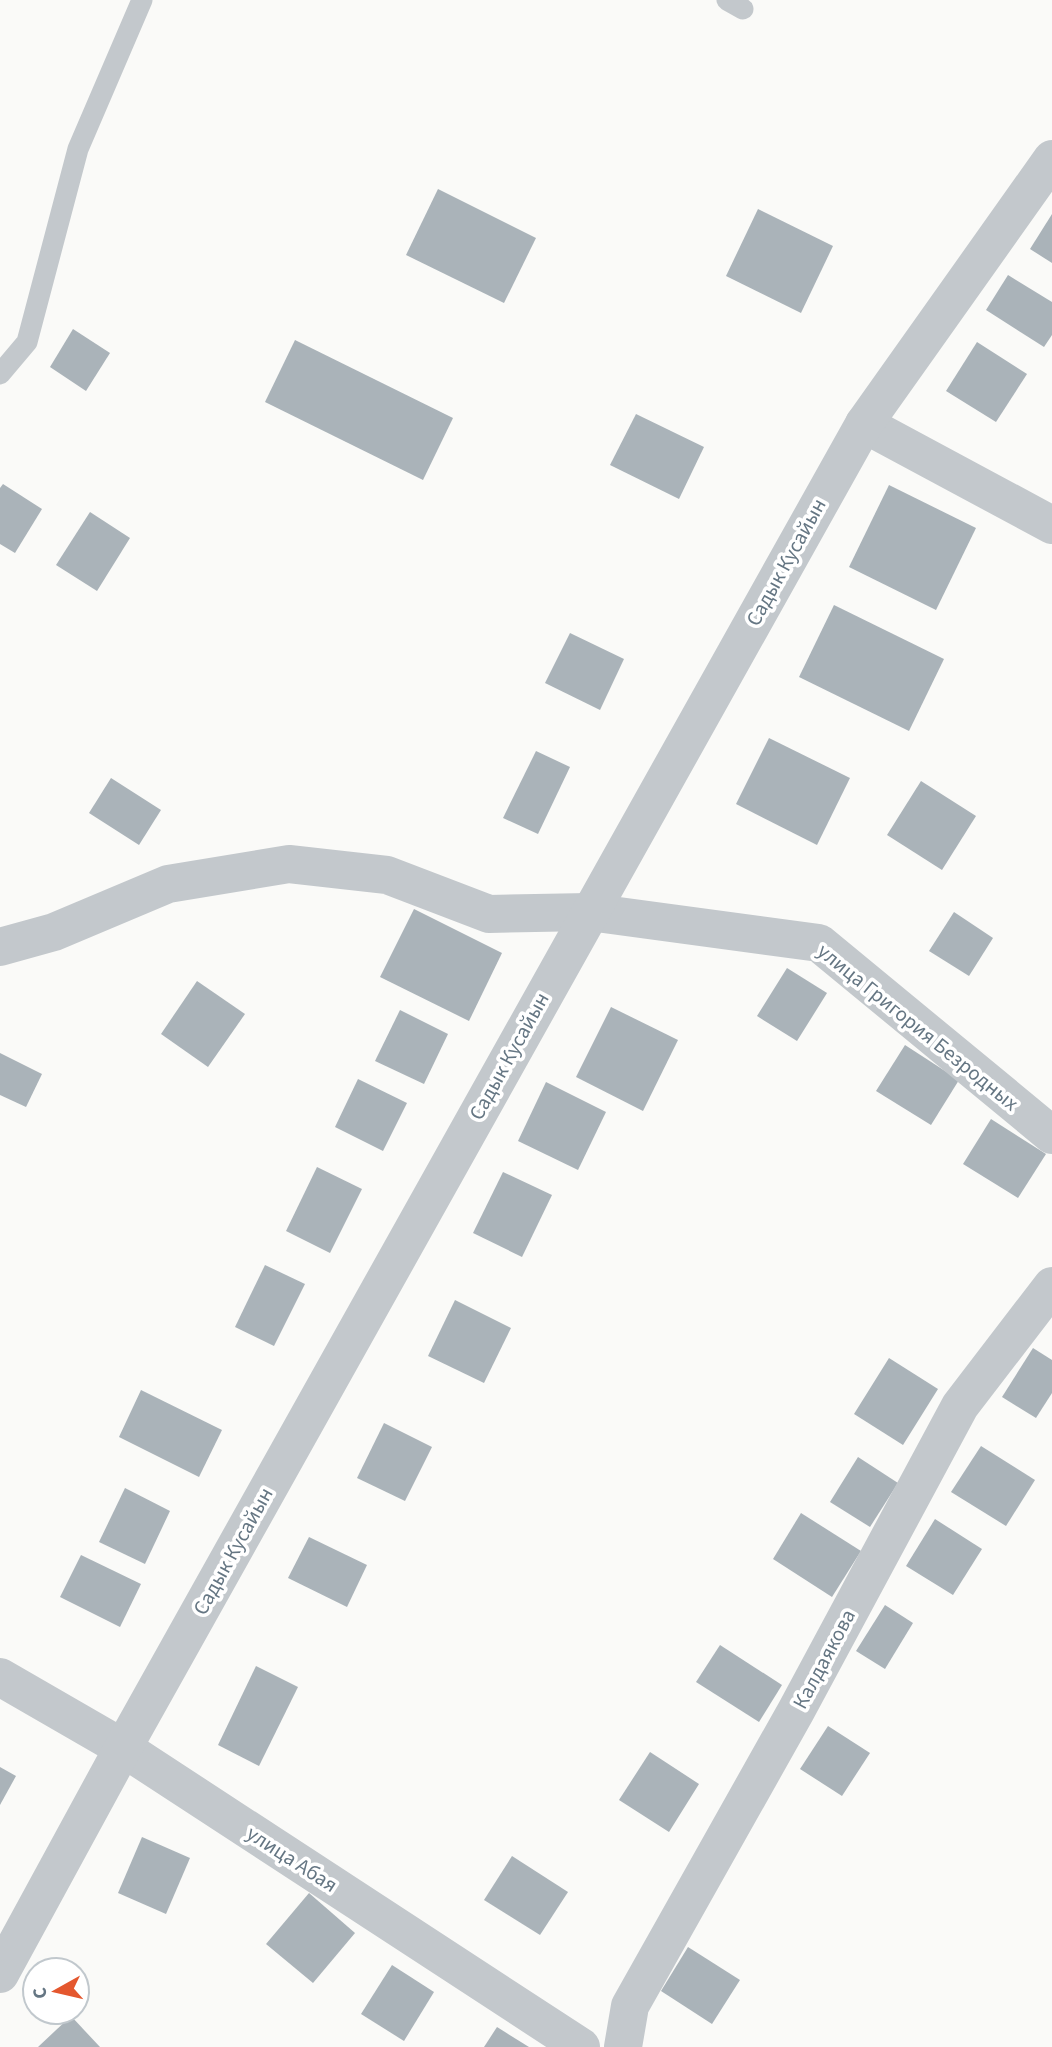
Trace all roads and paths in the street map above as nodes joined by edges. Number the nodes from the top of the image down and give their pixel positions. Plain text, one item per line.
1 (142, 0) edge
2 (1052, 159) edge
3 (0, 374) edge
4 (864, 424) junction
5 (1052, 525) edge
6 (589, 912) junction
7 (0, 947) edge
8 (1052, 1135) edge
9 (1052, 1286) edge
10 (0, 1677) edge
11 (123, 1748) junction
12 (0, 1974) edge
13 (581, 2047) edge
14 (623, 2047) edge

1 - 3 lane
2 - 4 street, Садык Кусайын
4 - 5 street
4 - 6 street, Садык Кусайын
6 - 7 street, улица Григория Безродных
6 - 8 street, улица Григория Безродных
6 - 11 street, Садык Кусайын
9 - 14 street, Калдаякова
10 - 11 street, улица Абая
11 - 12 street, Садык Кусайын
11 - 13 street, улица Абая

